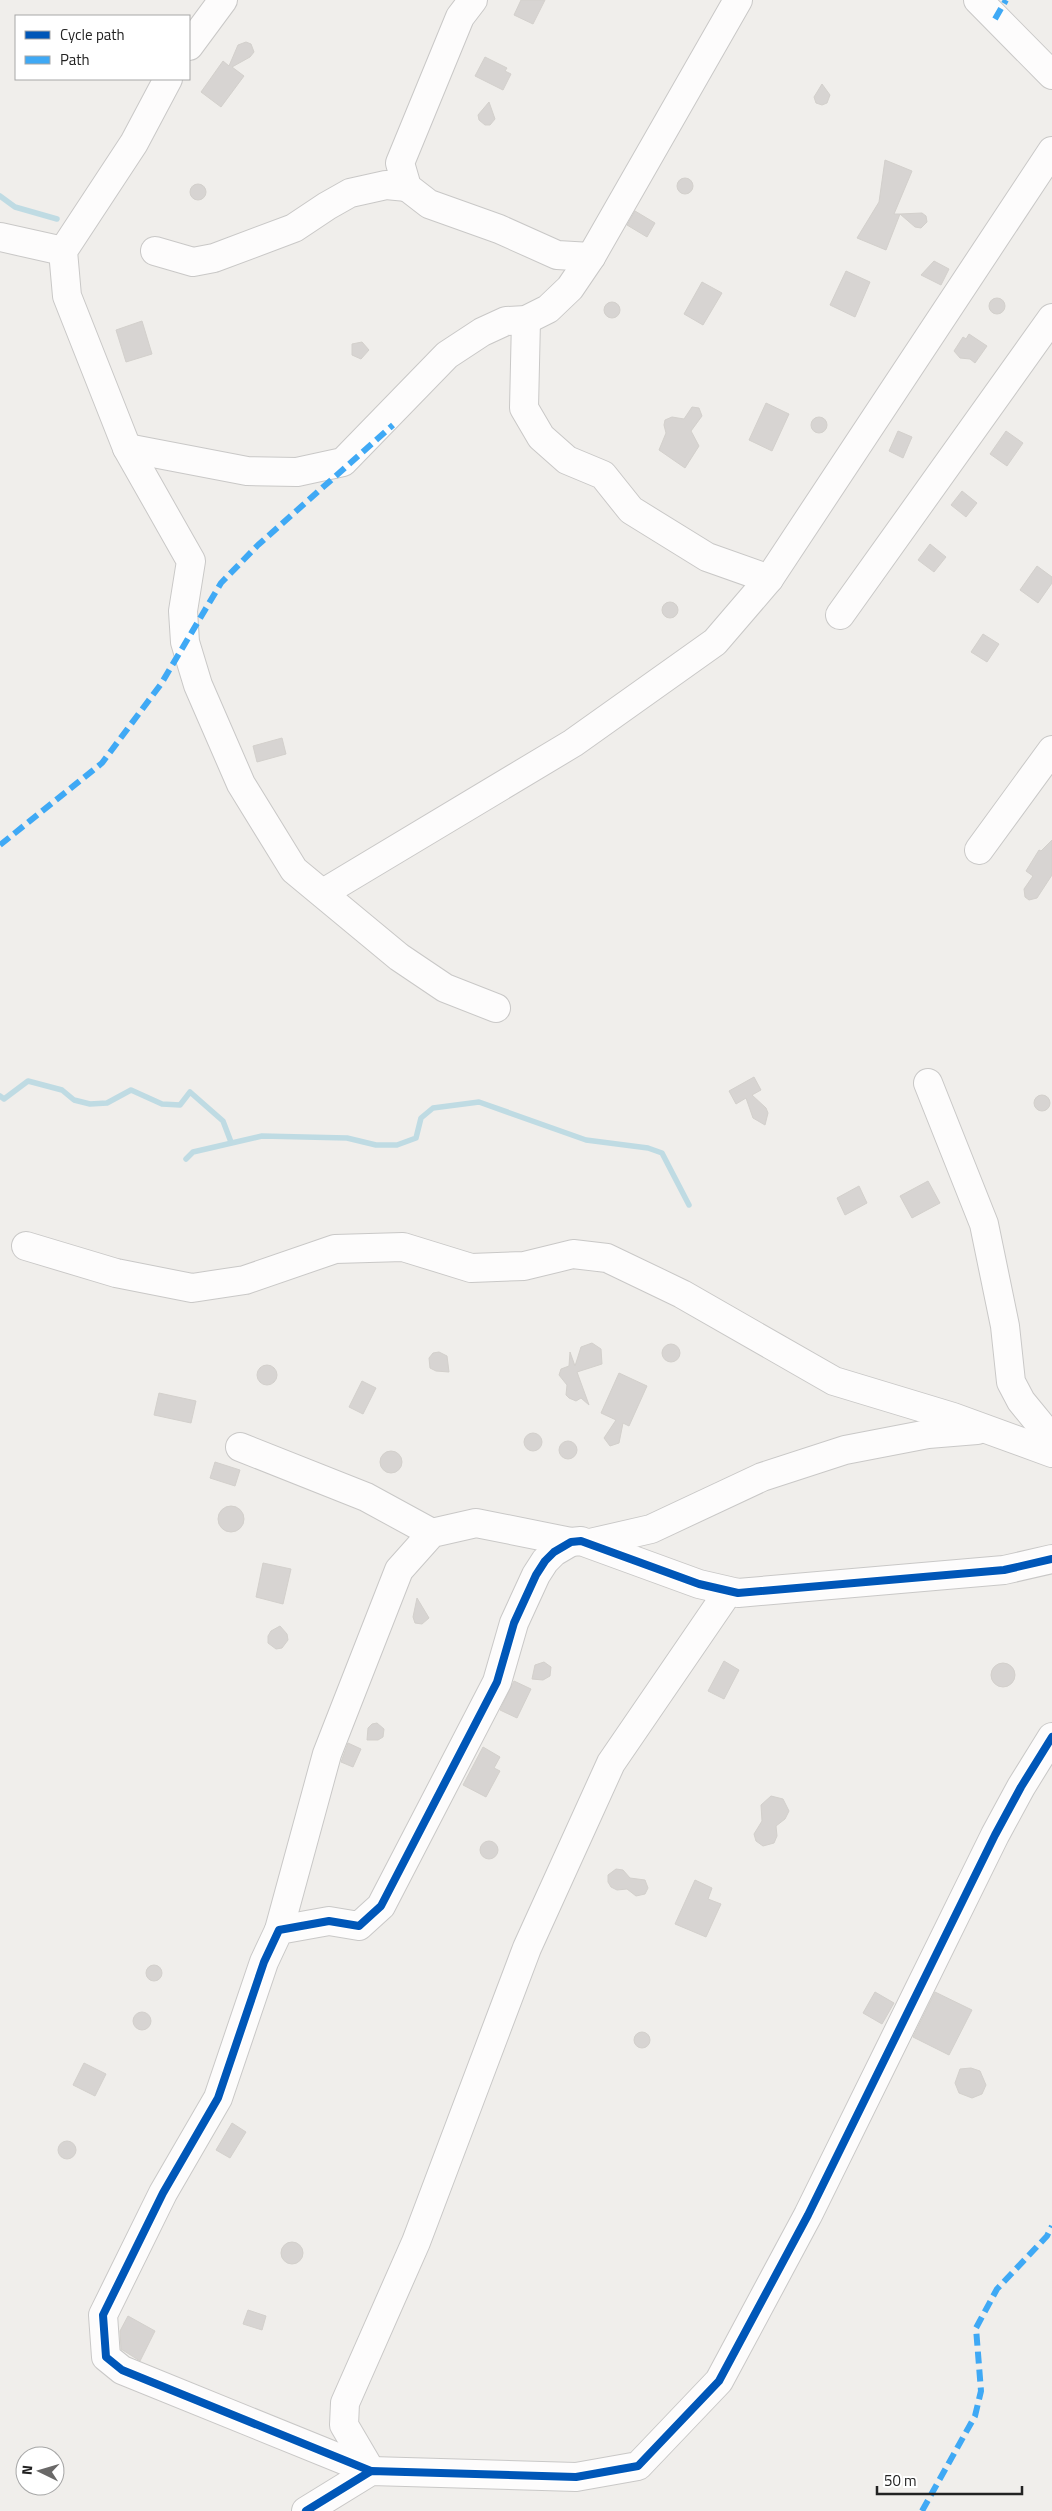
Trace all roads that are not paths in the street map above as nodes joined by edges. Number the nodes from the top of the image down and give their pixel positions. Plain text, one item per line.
1 (223, 0) edge
2 (472, 0) edge
3 (738, 0) edge
4 (978, 0) edge
5 (190, 45) edge
6 (1052, 75) edge
7 (167, 80) edge
8 (1052, 151) edge
9 (407, 187) junction
10 (0, 237) edge
11 (63, 251) junction
12 (155, 252) dead end
13 (591, 257) junction
14 (1052, 318) edge
15 (526, 320) junction
16 (128, 448) junction
17 (769, 579) junction
18 (840, 615) dead end
19 (1052, 750) edge
20 (979, 850) dead end
21 (323, 894) junction
22 (496, 1008) dead end
23 (928, 1083) dead end
24 (26, 1246) dead end
25 (987, 1429) junction
26 (1052, 1439) edge
27 (240, 1446) dead end
28 (1052, 1452) edge
29 (432, 1533) junction
30 (581, 1542) junction
31 (1052, 1559) edge
32 (728, 1592) junction
33 (1052, 1737) edge
34 (278, 1930) junction
35 (371, 2471) junction
36 (306, 2511) edge

1 - 5 street
2 - 9 street
3 - 13 street
4 - 6 street
7 - 11 street
8 - 17 street
9 - 12 street
9 - 13 street
10 - 11 street
11 - 16 street
13 - 15 street
14 - 18 street
15 - 16 street
15 - 17 street
16 - 21 street
17 - 21 street
19 - 20 street
21 - 22 street
23 - 26 street
24 - 25 street
25 - 28 street
25 - 30 street
27 - 29 street
29 - 30 street
29 - 34 street
30 - 32 street
30 - 34 street
31 - 32 street
32 - 35 street
33 - 35 street
34 - 35 street
35 - 36 street

